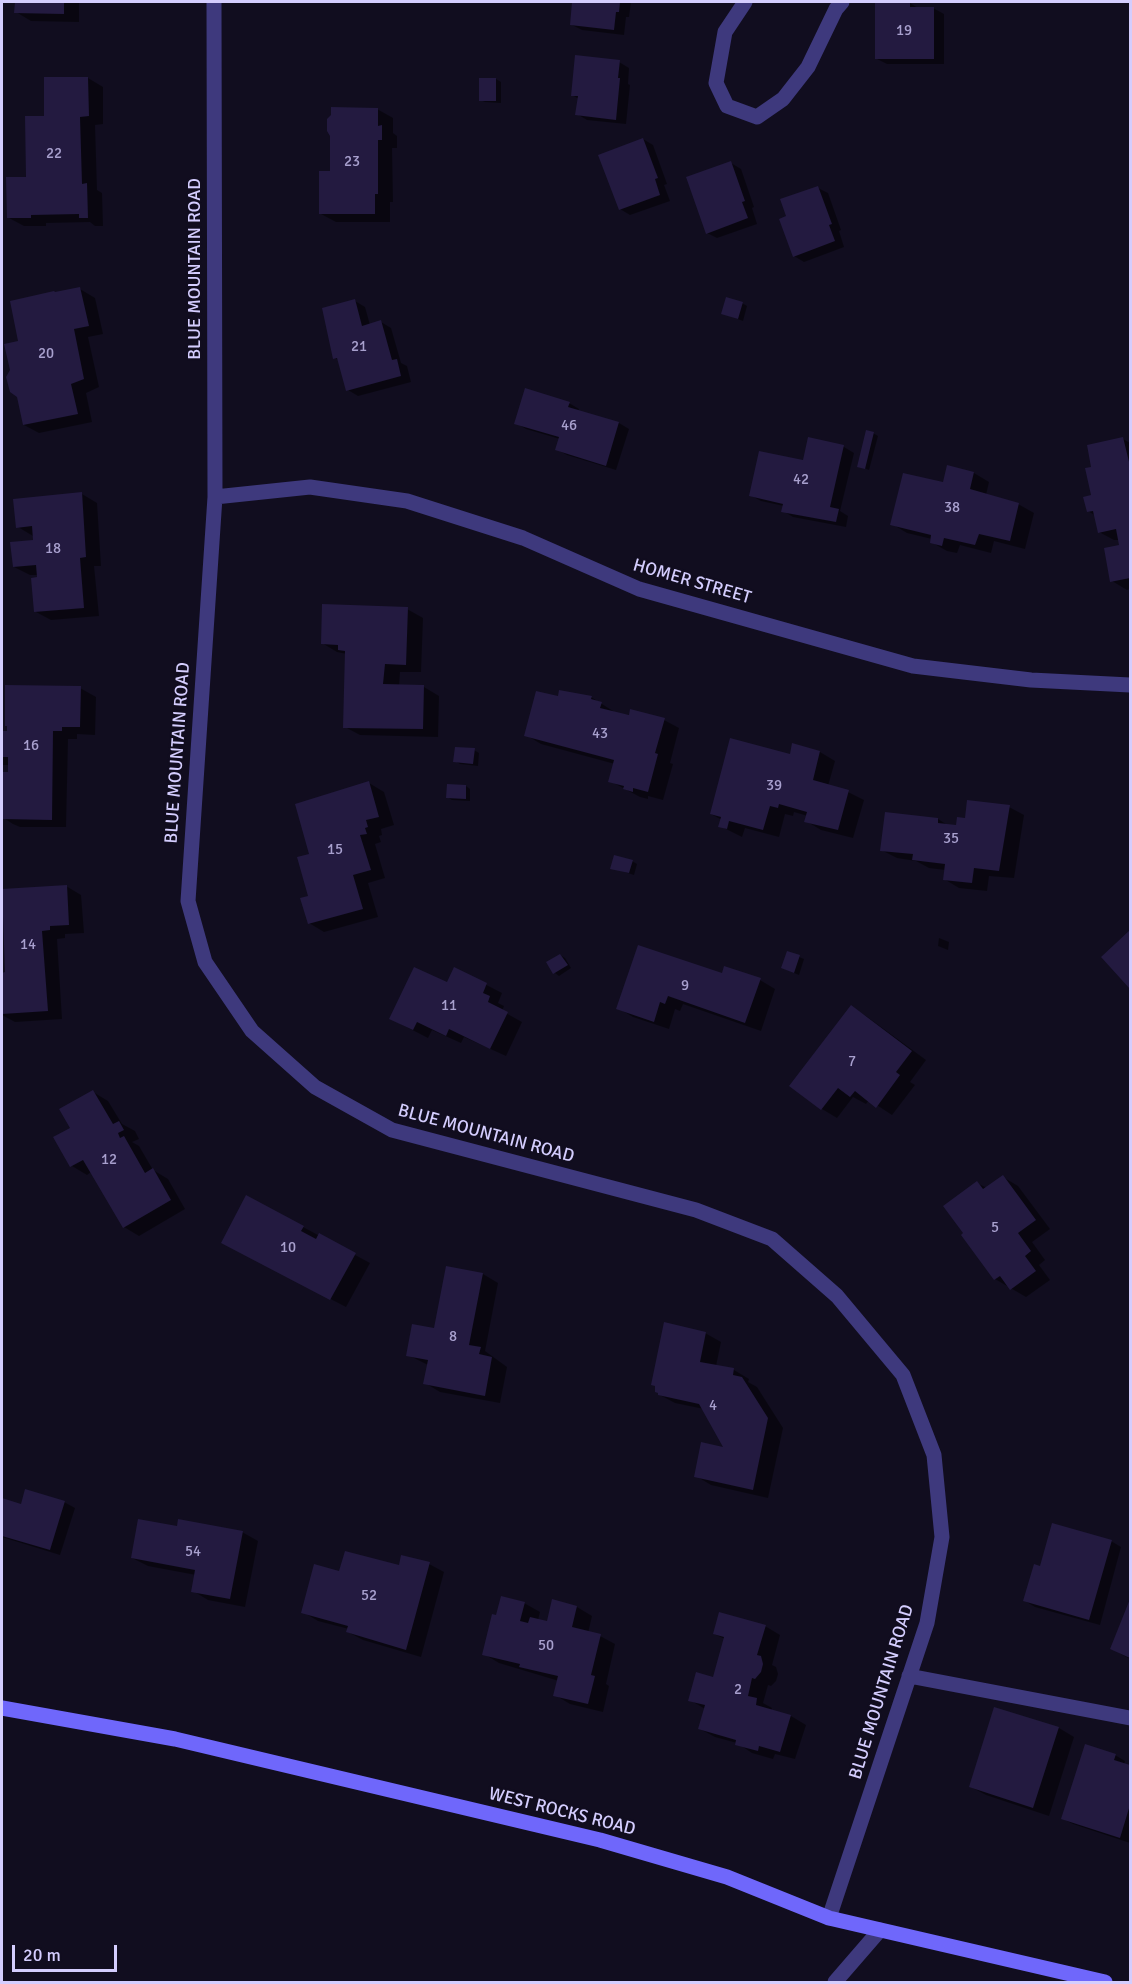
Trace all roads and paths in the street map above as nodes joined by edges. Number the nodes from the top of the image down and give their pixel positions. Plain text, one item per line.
1 (214, 2) edge
2 (745, 2) edge
3 (842, 2) edge
4 (215, 497) junction
5 (1131, 685) edge
6 (909, 1676) junction
7 (2, 1708) edge
8 (1131, 1718) edge
9 (829, 1918) junction
10 (880, 1930) junction
11 (835, 1983) edge
12 (1105, 1983) edge

1 - 4 street, BLUE MOUNTAIN ROAD
2 - 3 street
4 - 5 street, HOMER STREET
4 - 6 street, BLUE MOUNTAIN ROAD
6 - 8 street
6 - 9 street, BLUE MOUNTAIN ROAD
7 - 9 main road, WEST ROCKS ROAD
9 - 10 main road, WEST ROCKS ROAD
10 - 11 street
10 - 12 main road, WEST ROCKS ROAD

